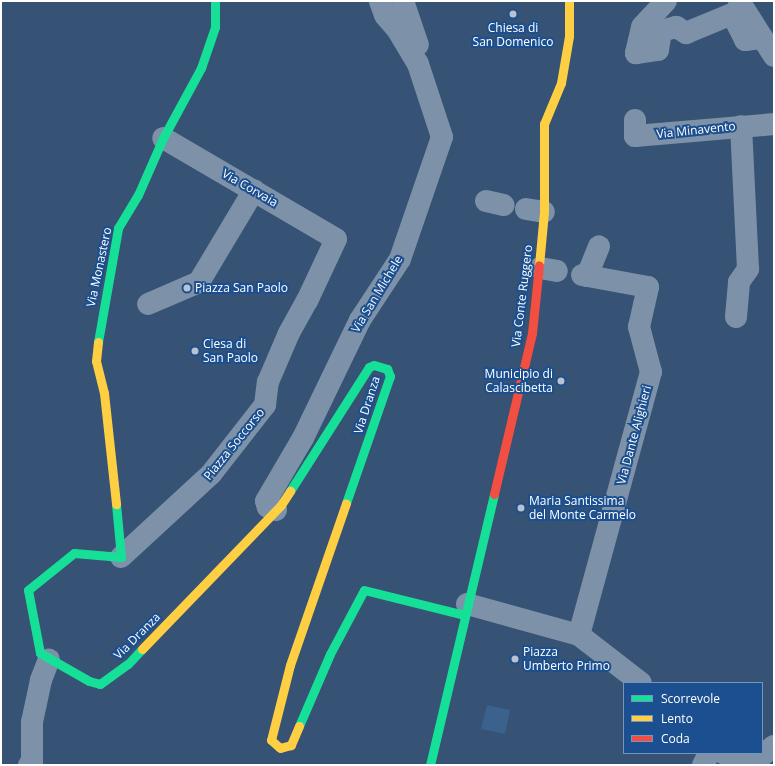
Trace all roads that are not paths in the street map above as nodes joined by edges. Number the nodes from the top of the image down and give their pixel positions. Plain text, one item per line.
1 (215, 1) edge
2 (380, 1) edge
3 (404, 1) edge
4 (569, 1) edge
5 (666, 1) edge
6 (739, 1) edge
7 (761, 38) junction
8 (774, 56) edge
9 (418, 64) junction
10 (635, 120) dead end
11 (774, 124) edge
12 (741, 126) junction
13 (163, 138) junction
14 (254, 190) junction
15 (336, 239) joint
16 (599, 246) dead end
17 (148, 304) dead end
18 (736, 317) dead end
19 (276, 510) junction
20 (121, 557) junction
21 (465, 609) junction
22 (580, 632) junction
23 (49, 659) junction
24 (640, 682) edge
25 (774, 746) edge
26 (708, 754) edge
27 (725, 754) edge
28 (29, 765) edge
29 (430, 765) edge
30 (702, 765) edge

1 - 13 street, Via Monastero
2 - 9 street, Via San Michele
3 - 9 street
4 - 21 street, Via Conte Ruggero
5 - 7 street
6 - 7 street
7 - 8 street
9 - 19 street, Via San Michele
10 - 12 street, Via Minavento
11 - 12 street, Via Minavento
12 - 18 street
13 - 14 street, Via Corvaia
13 - 20 street, Via Monastero
14 - 15 street, Via Corvaia
14 - 17 street
15 - 20 street, Piazza Soccorso
16 - 22 street, Via Dante Alighieri
19 - 21 street, Via Dranza
19 - 23 street, Via Dranza
20 - 23 street, Via Dranza
21 - 22 street
21 - 29 street, Via Conte Ruggero
22 - 24 street
23 - 28 street
25 - 27 street
26 - 30 street

